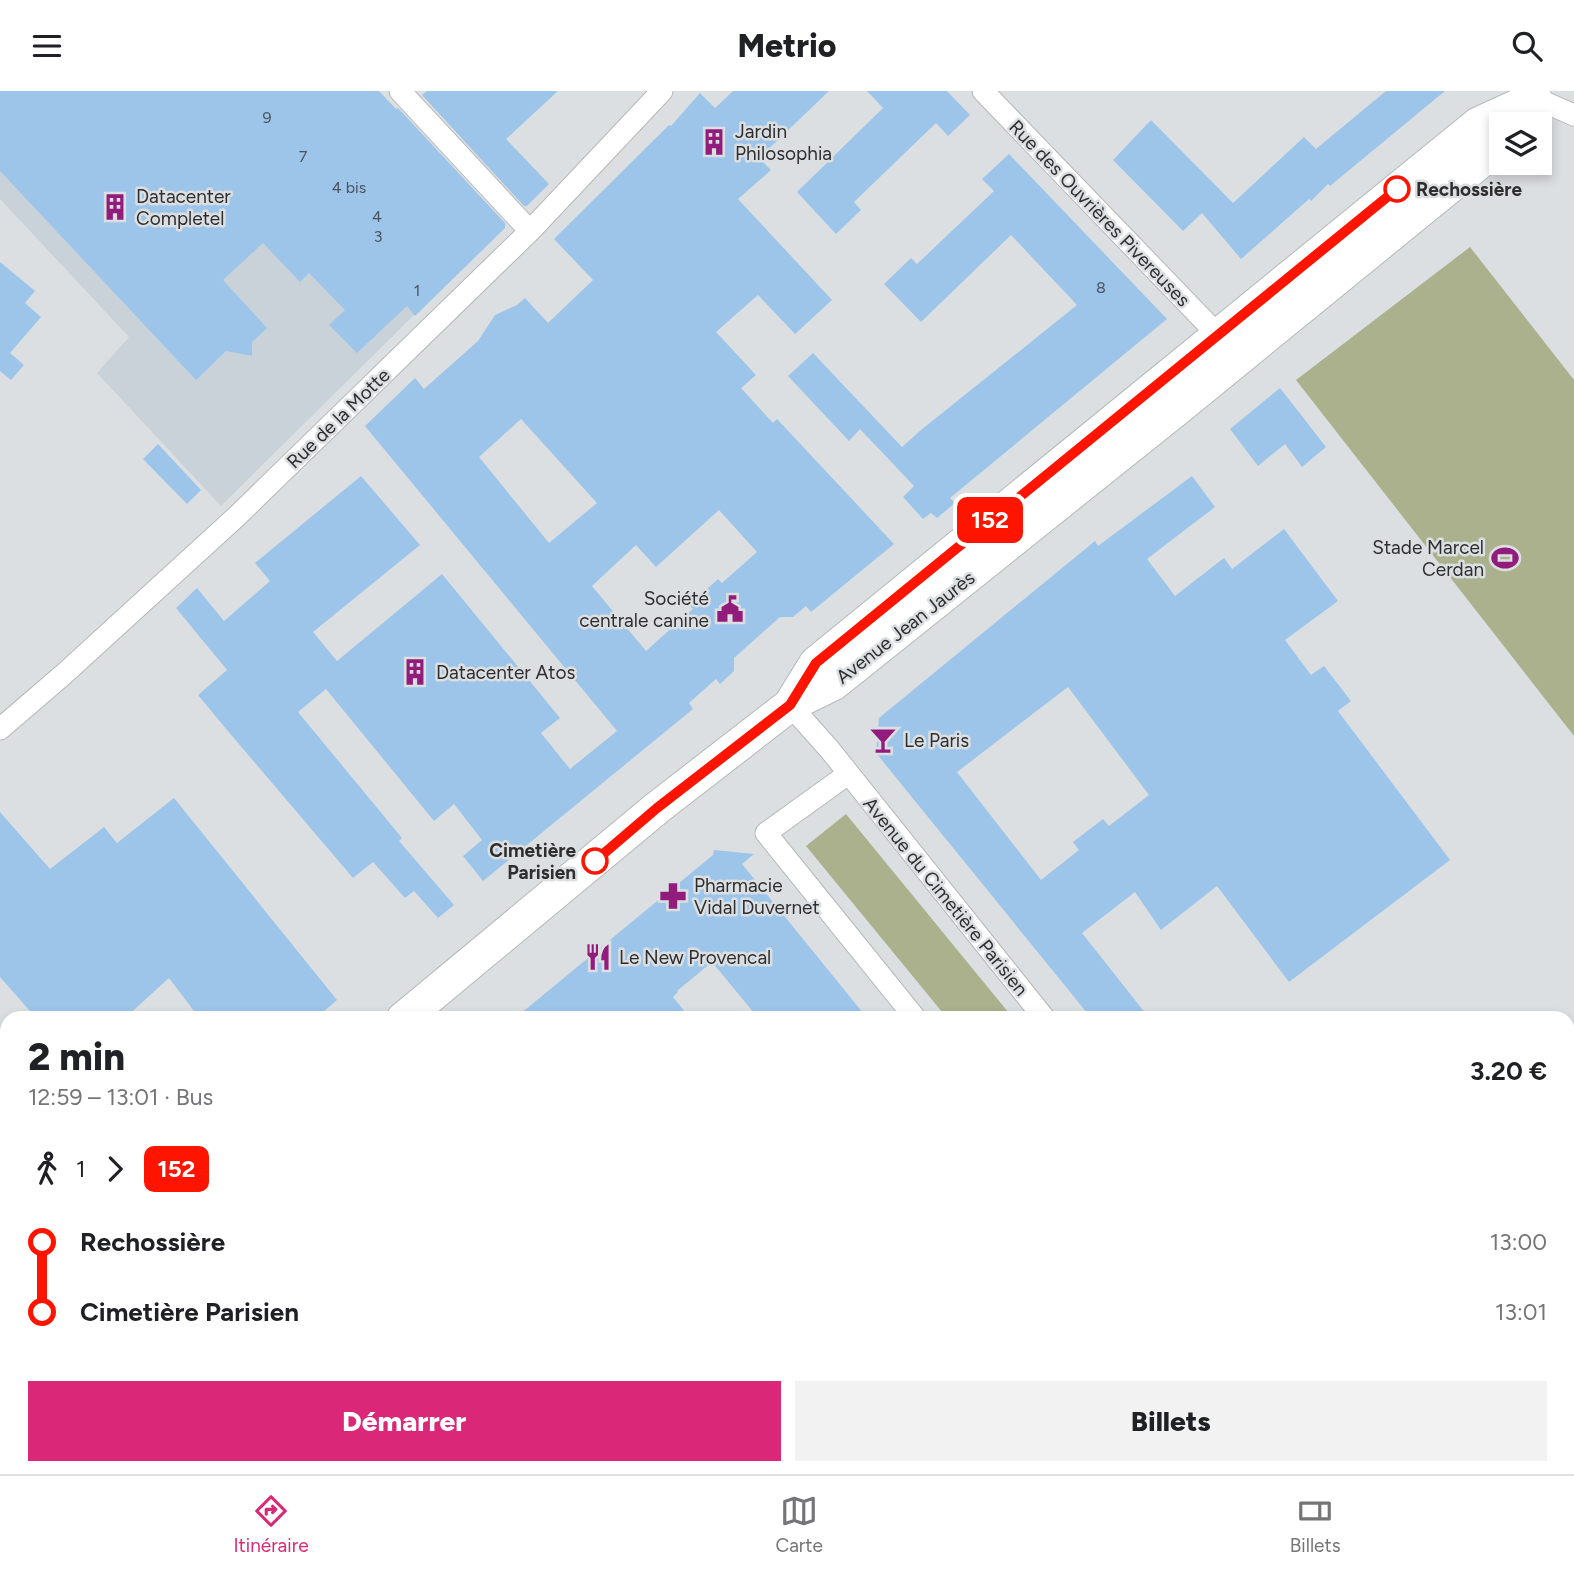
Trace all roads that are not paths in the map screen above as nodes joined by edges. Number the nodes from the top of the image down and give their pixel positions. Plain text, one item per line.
1 (400, 91) edge
2 (662, 91) edge
3 (983, 91) edge
4 (1531, 101) edge
5 (1574, 115) edge
6 (1489, 154) edge
7 (530, 231) junction
8 (1218, 335) junction
9 (1168, 396) junction
10 (790, 705) junction
11 (0, 729) edge
12 (848, 774) junction
13 (413, 1011) edge
14 (910, 1011) edge
15 (1039, 1011) edge

1 - 7 street
2 - 7 street, Rue de la Motte
3 - 8 street, Rue des Ouvrières Pivereuses
4 - 5 street
4 - 8 main road, Avenue Jean Jaurès
6 - 9 main road, Avenue Jean Jaurès
7 - 11 street, Rue de la Motte
8 - 9 main road, Avenue Jean Jaurès
9 - 10 main road, Avenue Jean Jaurès
10 - 12 street, Avenue du Cimetière Parisien
10 - 13 main road, Avenue Jean Jaurès
12 - 14 street
12 - 15 street, Avenue du Cimetière Parisien

